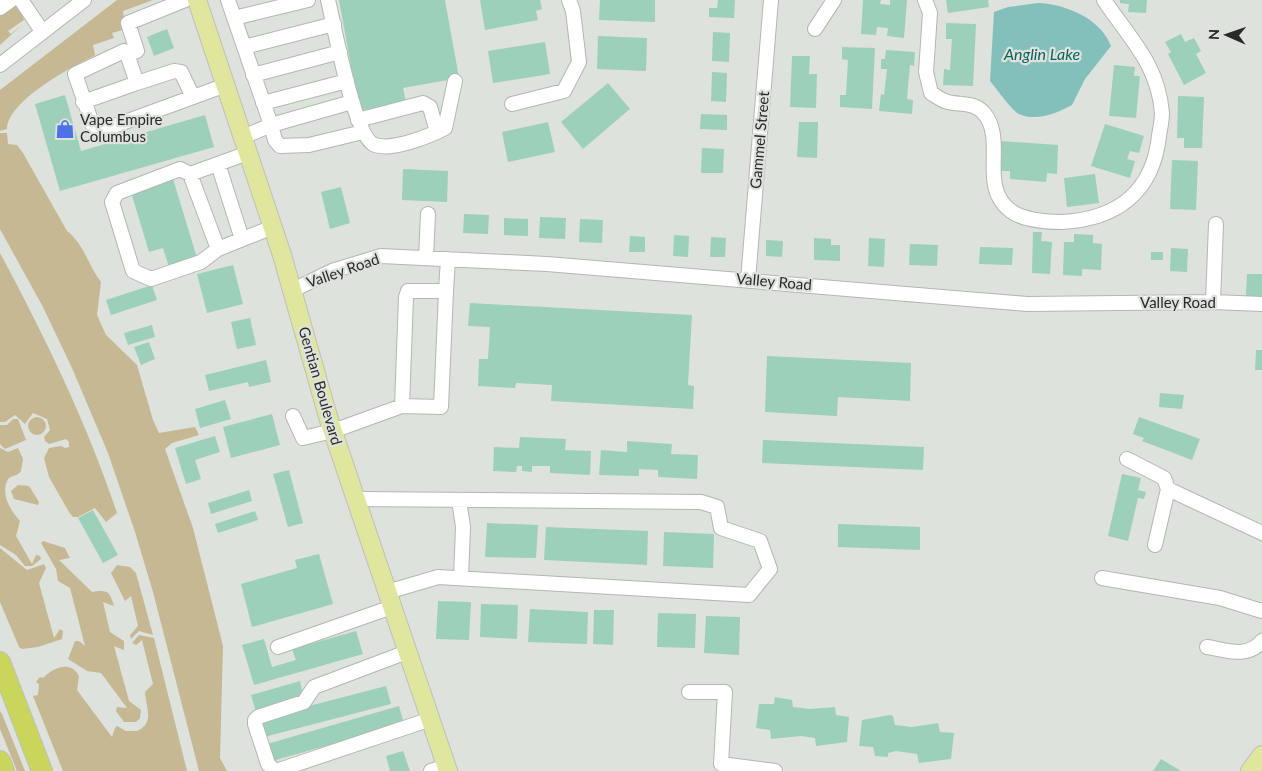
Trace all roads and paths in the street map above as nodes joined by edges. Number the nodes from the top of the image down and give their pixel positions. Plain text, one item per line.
1 (11, 0) edge
2 (21, 0) edge
3 (84, 0) edge
4 (185, 0) edge
5 (197, 0) edge
6 (228, 0) edge
7 (308, 0) edge
8 (328, 0) edge
9 (569, 0) edge
10 (771, 0) edge
11 (834, 0) edge
12 (925, 0) edge
13 (1104, 0) edge
14 (0, 8) edge
15 (234, 18) junction
16 (334, 24) junction
17 (814, 29) dead end
18 (42, 31) junction
19 (244, 47) junction
20 (340, 52) junction
21 (127, 54) junction
22 (0, 65) edge
23 (254, 75) junction
24 (347, 81) junction
25 (455, 82) dead end
26 (137, 83) junction
27 (226, 85) junction
28 (193, 97) junction
29 (83, 102) junction
30 (352, 102) junction
31 (263, 103) junction
32 (512, 104) dead end
33 (271, 125) junction
34 (361, 126) junction
35 (437, 132) junction
36 (245, 145) junction
37 (218, 164) junction
38 (190, 174) junction
39 (428, 214) dead end
40 (1216, 224) dead end
41 (273, 227) junction
42 (242, 239) junction
43 (218, 249) junction
44 (426, 258) junction
45 (448, 259) junction
46 (748, 280) junction
47 (292, 290) junction
48 (446, 291) junction
49 (1213, 302) junction
50 (1262, 304) edge
51 (402, 406) junction
52 (293, 416) dead end
53 (333, 431) junction
54 (1127, 459) dead end
55 (1168, 489) junction
56 (355, 499) junction
57 (459, 500) junction
58 (1262, 532) edge
59 (1155, 545) dead end
60 (461, 578) junction
61 (1102, 578) dead end
62 (390, 600) junction
63 (1262, 611) edge
64 (1262, 642) edge
65 (278, 647) dead end
66 (1207, 647) dead end
67 (407, 652) junction
68 (2, 673) edge
69 (690, 692) dead end
70 (430, 719) junction
71 (1262, 755) edge
72 (0, 761) edge
73 (442, 769) edge
74 (4, 771) edge
75 (42, 771) edge
76 (775, 771) edge
77 (1250, 771) edge

1 - 14 street
2 - 18 street
3 - 18 street
4 - 21 street
5 - 27 main road, Gentian Boulevard
6 - 15 street
7 - 15 street
8 - 16 street
9 - 32 street
10 - 46 street, Gammel Street
11 - 17 street
12 - 13 street
15 - 19 street
16 - 19 street
16 - 20 street
18 - 22 street
19 - 23 street
20 - 23 street
20 - 24 street
21 - 26 street
21 - 29 street
23 - 31 street
24 - 30 street
24 - 31 street
25 - 35 street
26 - 28 street
26 - 29 street
27 - 28 street
27 - 36 main road, Gentian Boulevard
28 - 29 street
30 - 33 street
30 - 34 street
31 - 33 street
33 - 34 street
33 - 36 street
34 - 35 street
34 - 35 street
36 - 37 street
36 - 41 main road, Gentian Boulevard
37 - 38 street
37 - 42 street
38 - 43 street
38 - 43 street
39 - 44 street
40 - 49 street
41 - 42 street
41 - 47 main road, Gentian Boulevard
42 - 43 street
44 - 45 street, Valley Road
44 - 47 street, Valley Road
45 - 46 street, Valley Road
45 - 48 street
46 - 49 street, Valley Road
47 - 53 main road, Gentian Boulevard
48 - 51 street
48 - 51 street
49 - 50 street, Valley Road
51 - 53 street
52 - 53 street
53 - 56 main road, Gentian Boulevard
54 - 55 street
55 - 58 street
55 - 59 street
56 - 57 street
56 - 62 main road, Gentian Boulevard
57 - 60 street
57 - 60 street
60 - 62 street
61 - 63 street
62 - 65 street
62 - 67 main road, Gentian Boulevard
64 - 66 street
67 - 70 main road, Gentian Boulevard
67 - 70 street
68 - 75 highway
69 - 76 street
70 - 73 main road, Gentian Boulevard
71 - 77 main road
72 - 74 highway

